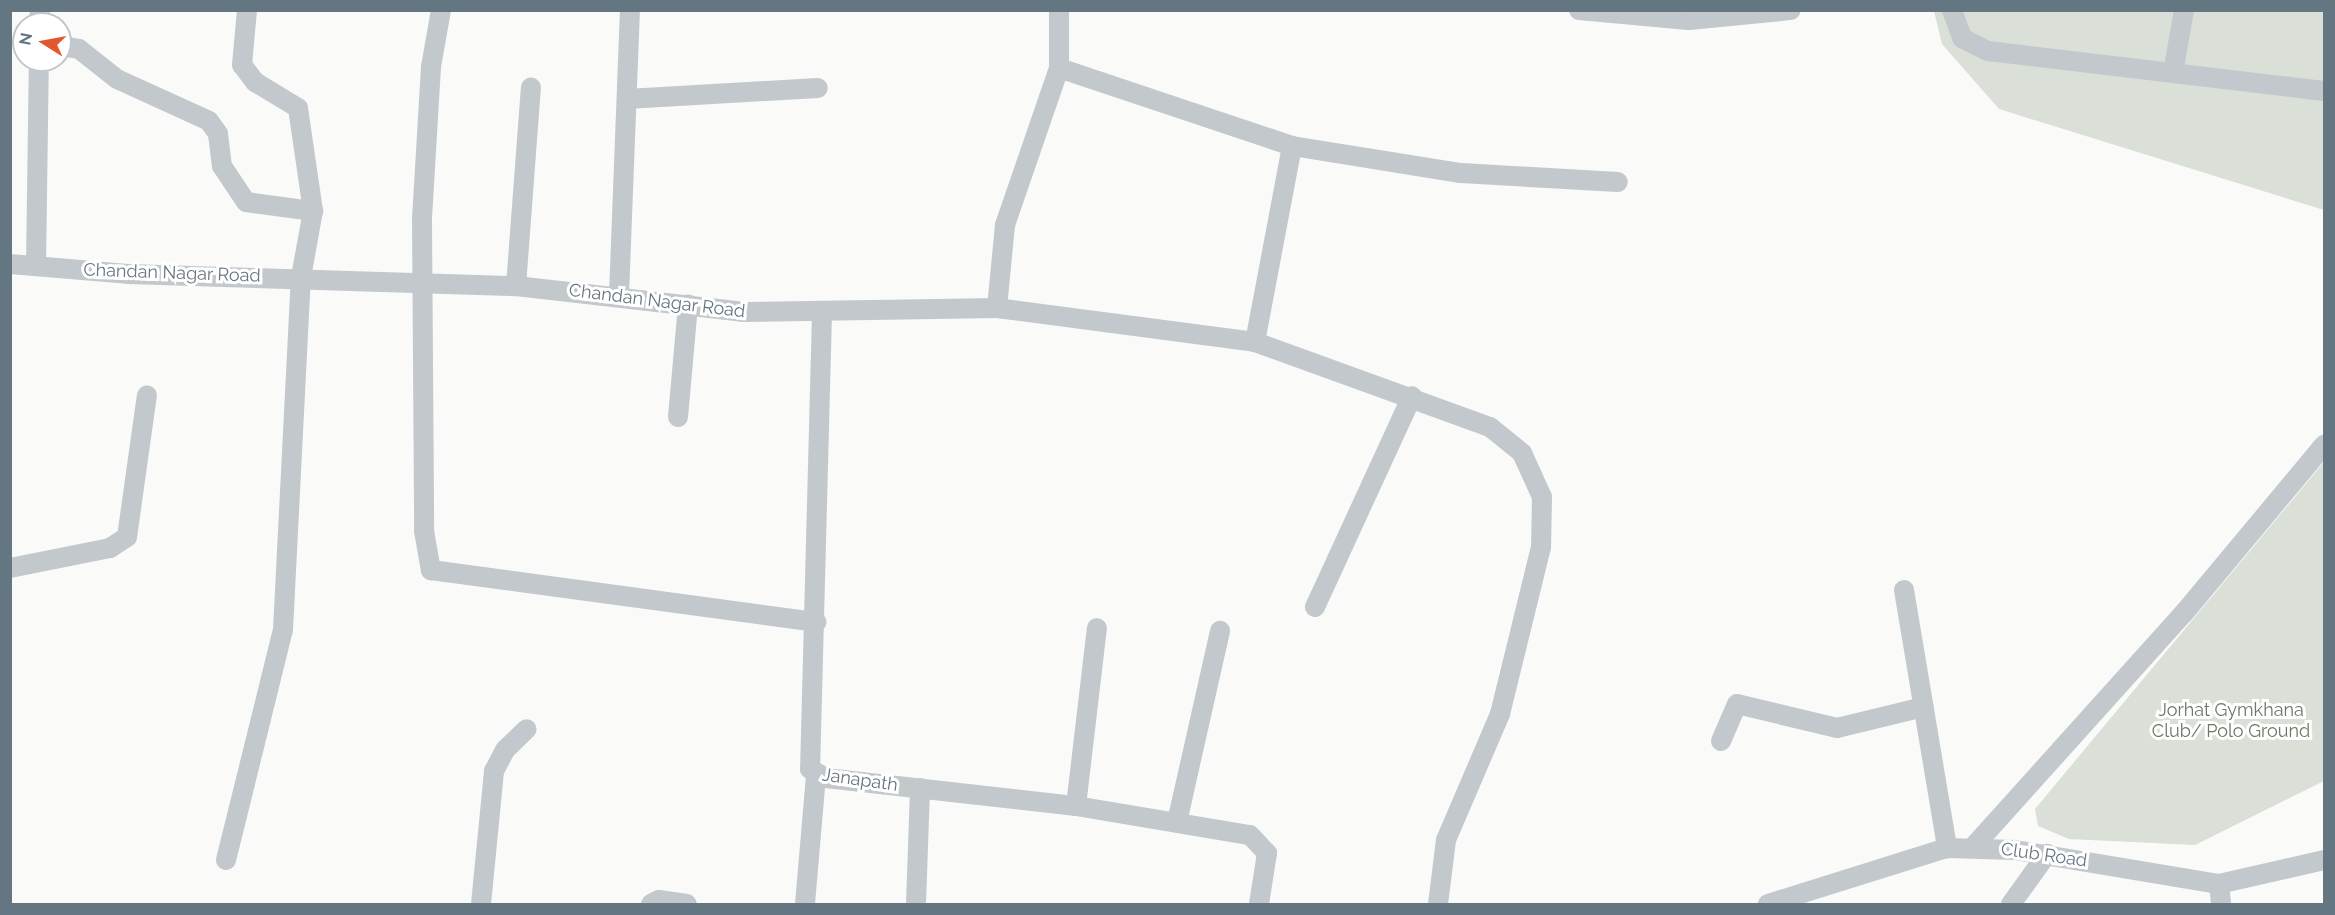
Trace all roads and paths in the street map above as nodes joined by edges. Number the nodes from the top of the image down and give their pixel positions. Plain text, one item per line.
1 (247, 10) edge
2 (441, 10) edge
3 (630, 10) edge
4 (1059, 10) edge
5 (1579, 10) edge
6 (1791, 10) edge
7 (1952, 10) edge
8 (2184, 10) edge
9 (72, 48) edge
10 (1059, 68) junction
11 (39, 72) edge
12 (2173, 73) junction
13 (531, 88) dead end
14 (818, 88) dead end
15 (2325, 91) edge
16 (627, 99) junction
17 (1292, 146) junction
18 (1618, 182) dead end
19 (313, 211) junction
20 (10, 264) edge
21 (36, 266) junction
22 (301, 277) junction
23 (422, 280) junction
24 (516, 286) junction
25 (619, 295) junction
26 (688, 304) junction
27 (998, 308) junction
28 (822, 313) junction
29 (1255, 342) junction
30 (147, 395) dead end
31 (1412, 396) junction
32 (678, 417) dead end
33 (2325, 445) edge
34 (10, 568) edge
35 (1904, 590) dead end
36 (1315, 607) dead end
37 (817, 622) junction
38 (1097, 628) dead end
39 (1220, 631) dead end
40 (1924, 707) junction
41 (527, 729) dead end
42 (1721, 741) dead end
43 (816, 775) junction
44 (920, 788) junction
45 (1076, 806) junction
46 (1177, 822) junction
47 (1974, 846) junction
48 (1947, 848) junction
49 (2047, 854) junction
50 (226, 860) dead end
51 (2325, 860) edge
52 (2220, 884) junction
53 (481, 904) edge
54 (651, 904) edge
55 (687, 904) edge
56 (805, 904) edge
57 (916, 904) edge
58 (1259, 904) edge
59 (1438, 904) edge
60 (1768, 904) edge
61 (2012, 904) edge
62 (2221, 904) edge

1 - 19 street
2 - 23 street
3 - 16 street
4 - 10 street
5 - 6 street
7 - 12 street
8 - 12 street
9 - 19 street
10 - 17 street
10 - 27 street
11 - 21 street
12 - 15 street
13 - 24 street
14 - 16 street
16 - 25 street
17 - 18 street
17 - 29 street
19 - 22 street
20 - 21 street, Chandan Nagar Road
21 - 22 street, Chandan Nagar Road
22 - 23 street, Chandan Nagar Road
22 - 50 street
23 - 24 street, Chandan Nagar Road
23 - 37 street
24 - 25 street, Chandan Nagar Road
25 - 26 street, Chandan Nagar Road
26 - 28 street, Chandan Nagar Road
26 - 32 street
27 - 28 street, Chandan Nagar Road
27 - 29 street, Chandan Nagar Road
28 - 37 street, Janapath
29 - 31 street, Chandan Nagar Road
30 - 34 street
31 - 36 street
31 - 59 street, Chandan Nagar Road
33 - 47 street
35 - 40 street
37 - 43 street, Janapath
38 - 45 street
39 - 46 street
40 - 42 street
40 - 48 street
41 - 53 street
43 - 44 street, Janapath
43 - 56 street
44 - 45 street, Janapath
44 - 57 street
45 - 46 street, Janapath
46 - 58 street, Janapath
47 - 48 street, Club Road
47 - 49 street, Club Road
48 - 60 street, Club Road
49 - 52 street, Club Road
49 - 61 street
51 - 52 street, Club Road
52 - 62 street
54 - 55 street

